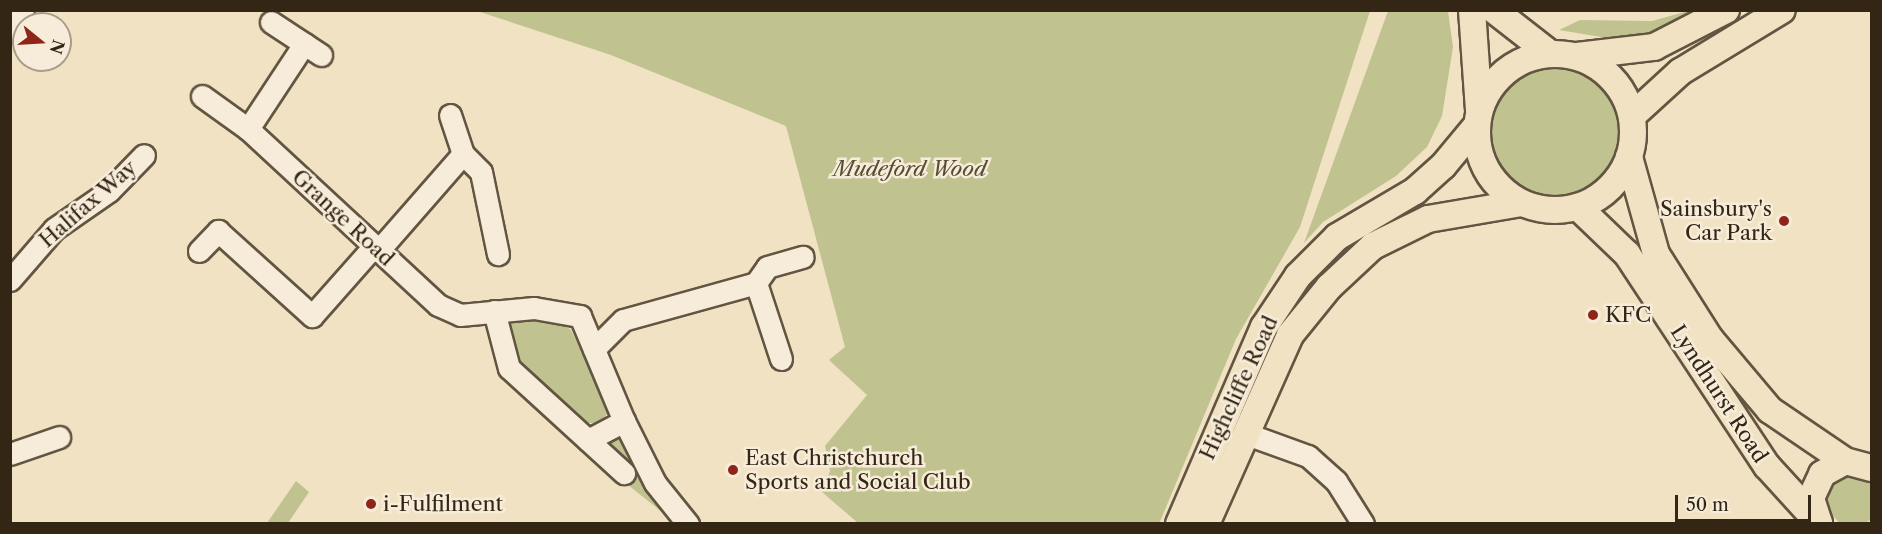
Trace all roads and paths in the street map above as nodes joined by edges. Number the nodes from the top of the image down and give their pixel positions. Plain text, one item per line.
1 (23, 10) edge
2 (1472, 10) edge
3 (1494, 10) edge
4 (1726, 10) edge
5 (1782, 10) edge
6 (271, 22) dead end
7 (10, 30) edge
8 (1549, 53) junction
9 (1577, 56) junction
10 (202, 96) dead end
11 (450, 115) dead end
12 (1632, 116) junction
13 (1478, 117) junction
14 (248, 129) junction
15 (463, 154) junction
16 (144, 155) dead end
17 (1629, 158) junction
18 (1522, 203) junction
19 (1578, 207) junction
20 (376, 249) junction
21 (199, 251) dead end
22 (18, 253) edge
23 (498, 254) dead end
24 (803, 257) dead end
25 (10, 280) edge
26 (756, 283) junction
27 (494, 311) junction
28 (594, 349) junction
29 (781, 359) dead end
30 (624, 421) junction
31 (1244, 433) junction
32 (58, 437) dead end
33 (588, 440) junction
34 (10, 454) edge
35 (1862, 463) edge
36 (624, 473) dead end
37 (1819, 523) edge
38 (688, 524) edge
39 (1179, 524) edge
40 (1206, 524) edge
41 (1363, 524) edge

1 - 7 street
2 - 13 main road
3 - 8 main road
4 - 9 main road
5 - 12 main road
6 - 14 street
8 - 9 main road
8 - 13 main road
9 - 12 main road
10 - 14 street, Grange Road
11 - 15 street
12 - 17 main road
13 - 18 main road
13 - 39 main road, Highcliffe Road
14 - 20 street, Grange Road
15 - 20 street
15 - 23 street
16 - 22 street, Halifax Way
17 - 19 main road
17 - 35 main road, Lyndhurst Road
18 - 19 main road
18 - 31 main road, Highcliffe Road
19 - 37 main road, Lyndhurst Road
20 - 21 street
20 - 27 street, Grange Road
22 - 25 street, Halifax Way
24 - 26 street
26 - 28 street
26 - 29 street
27 - 28 street, Grange Road
27 - 33 street
28 - 30 street, Grange Road
30 - 33 street
30 - 38 street, Grange Road
31 - 40 main road, Highcliffe Road
31 - 41 street
32 - 34 street
33 - 36 street
35 - 37 main road

